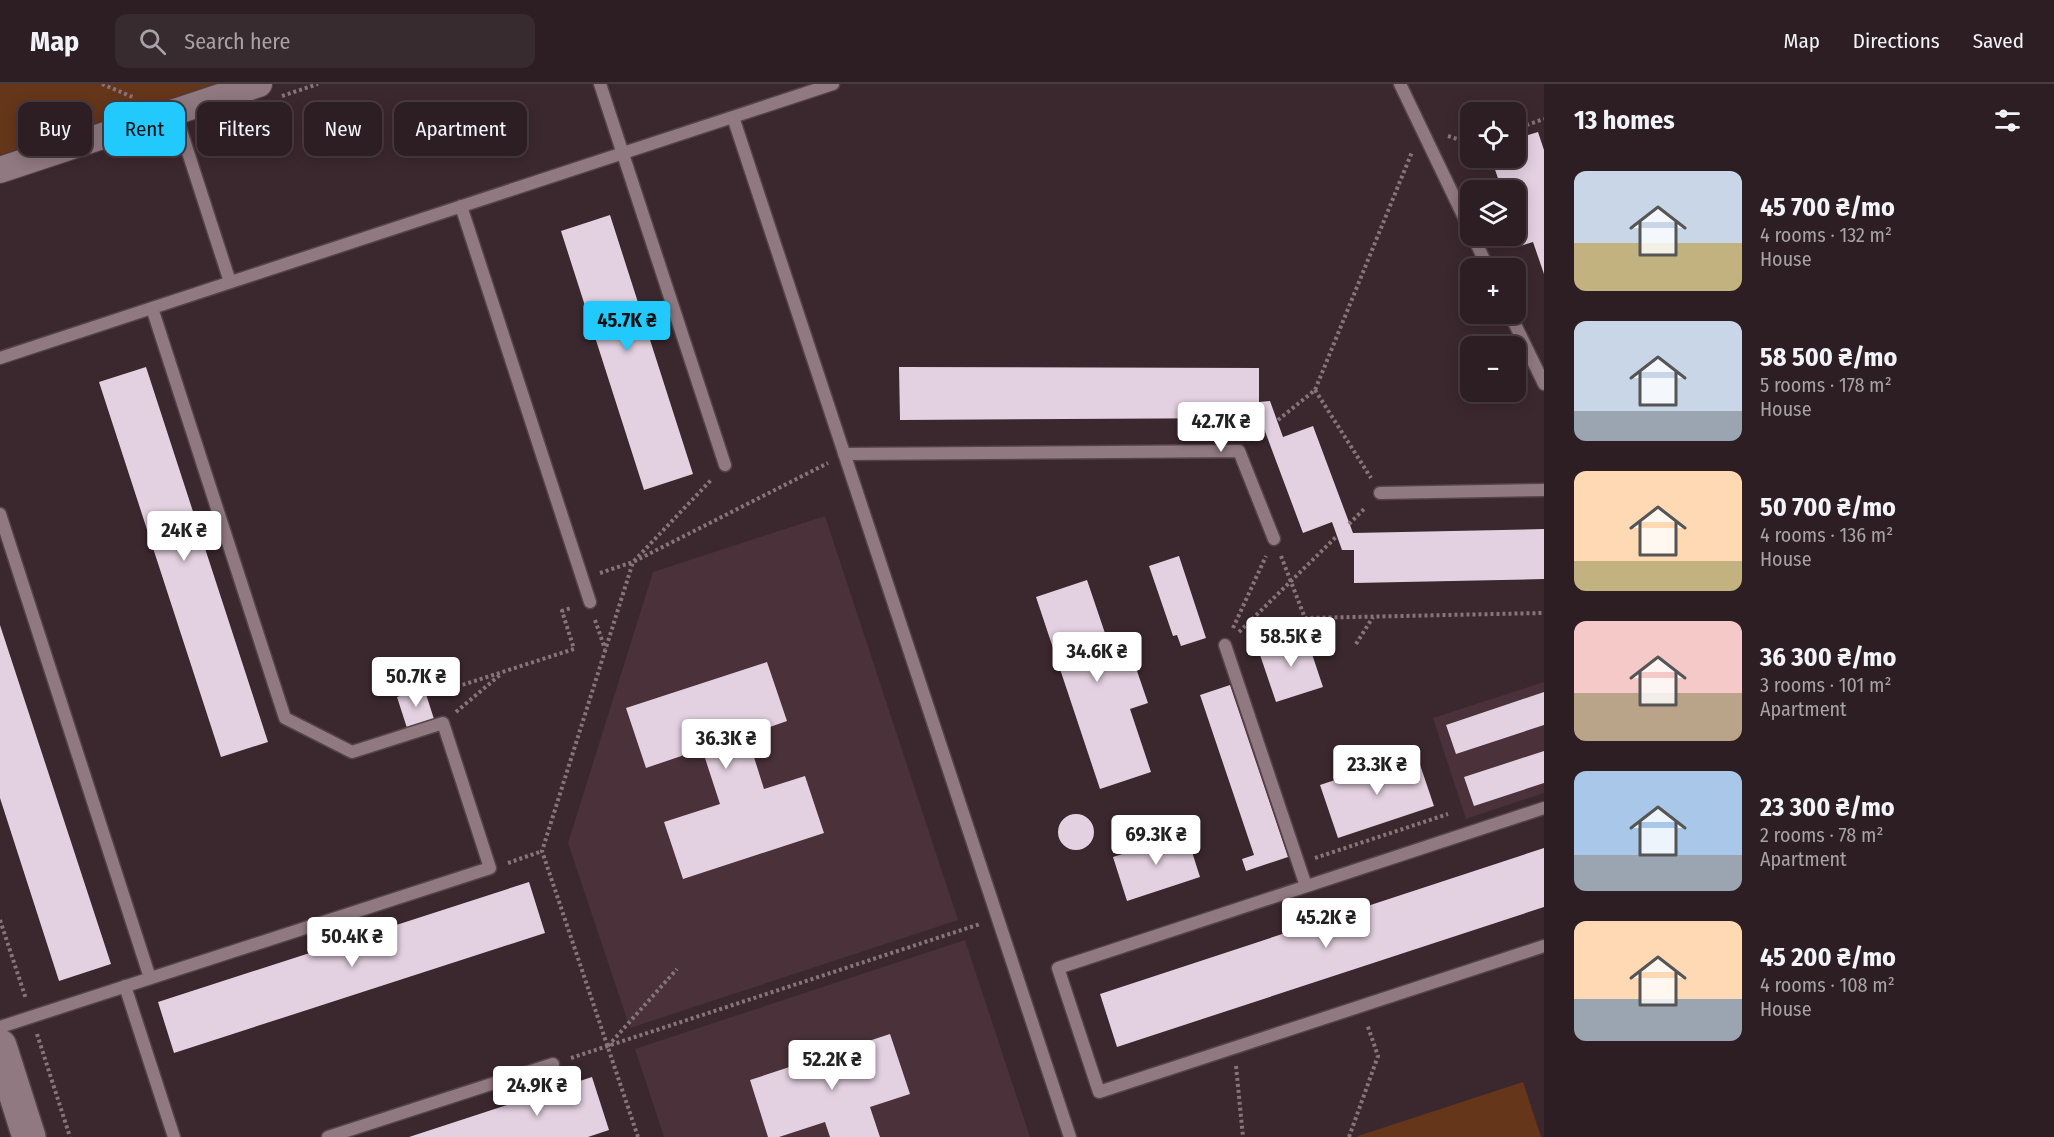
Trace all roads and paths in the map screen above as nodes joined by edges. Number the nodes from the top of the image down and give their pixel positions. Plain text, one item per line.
1 (259, 84) edge
2 (600, 84) edge
3 (833, 84) edge
4 (1400, 84) edge
5 (185, 109) edge
6 (733, 117) junction
7 (1544, 119) edge
8 (1526, 125) edge
9 (1421, 129) junction
10 (104, 136) edge
11 (185, 143) edge
12 (622, 153) junction
13 (0, 170) edge
14 (461, 206) junction
15 (1460, 209) edge
16 (230, 282) junction
17 (152, 308) junction
18 (1515, 324) edge
19 (0, 358) edge
20 (1544, 384) edge
21 (1315, 390) junction
22 (1278, 420) dead end
23 (844, 454) junction
24 (726, 465) joint
25 (1544, 490) edge
26 (1380, 493) joint
27 (0, 514) edge
28 (1337, 536) dead end
29 (1274, 539) junction
30 (633, 562) junction
31 (582, 579) junction
32 (1291, 581) junction
33 (590, 602) joint
34 (562, 611) dead end
35 (1544, 613) edge
36 (1374, 617) junction
37 (1356, 644) dead end
38 (1225, 645) junction
39 (606, 650) junction
40 (504, 672) junction
41 (434, 694) dead end
42 (443, 723) junction
43 (1544, 808) edge
44 (1448, 814) dead end
45 (542, 851) junction
46 (1298, 863) junction
47 (490, 868) junction
48 (1306, 886) junction
49 (998, 918) junction
50 (1544, 946) edge
51 (677, 969) dead end
52 (150, 978) junction
53 (125, 986) junction
54 (1361, 1006) junction
55 (0, 1027) edge
56 (0, 1046) edge
57 (608, 1046) junction
58 (1234, 1048) junction
59 (553, 1064) joint
60 (29, 1137) edge
61 (174, 1137) edge
62 (328, 1137) edge
63 (638, 1137) edge
64 (1070, 1137) edge
65 (1243, 1137) edge
66 (1349, 1137) edge

1 - 5 street
2 - 12 lane
3 - 6 lane
4 - 9 lane
6 - 12 lane
6 - 23 lane
7 - 8 path
9 - 15 lane
9 - 21 path
10 - 13 street
11 - 16 lane
12 - 14 lane
12 - 24 lane
14 - 16 lane
14 - 31 lane
16 - 17 lane
17 - 19 lane
17 - 42 lane
18 - 20 lane
21 - 22 path
21 - 26 path
23 - 29 lane
23 - 30 path
23 - 49 lane
24 - 30 path
25 - 26 lane
27 - 52 lane
28 - 32 path
29 - 32 path
29 - 38 path
30 - 31 path
30 - 39 path
31 - 33 lane
32 - 36 path
32 - 38 path
33 - 39 path
34 - 40 path
35 - 36 path
36 - 37 path
38 - 46 lane
39 - 45 path
40 - 41 path
40 - 42 path
42 - 47 lane
43 - 48 lane
44 - 46 path
45 - 47 path
45 - 57 path
46 - 48 lane
47 - 52 lane
48 - 58 lane
49 - 57 path
49 - 64 lane
50 - 54 lane
51 - 57 path
52 - 53 lane
53 - 55 lane
53 - 61 lane
54 - 58 lane
54 - 66 path
56 - 60 street
57 - 59 path
57 - 63 path
58 - 65 path
59 - 62 lane

